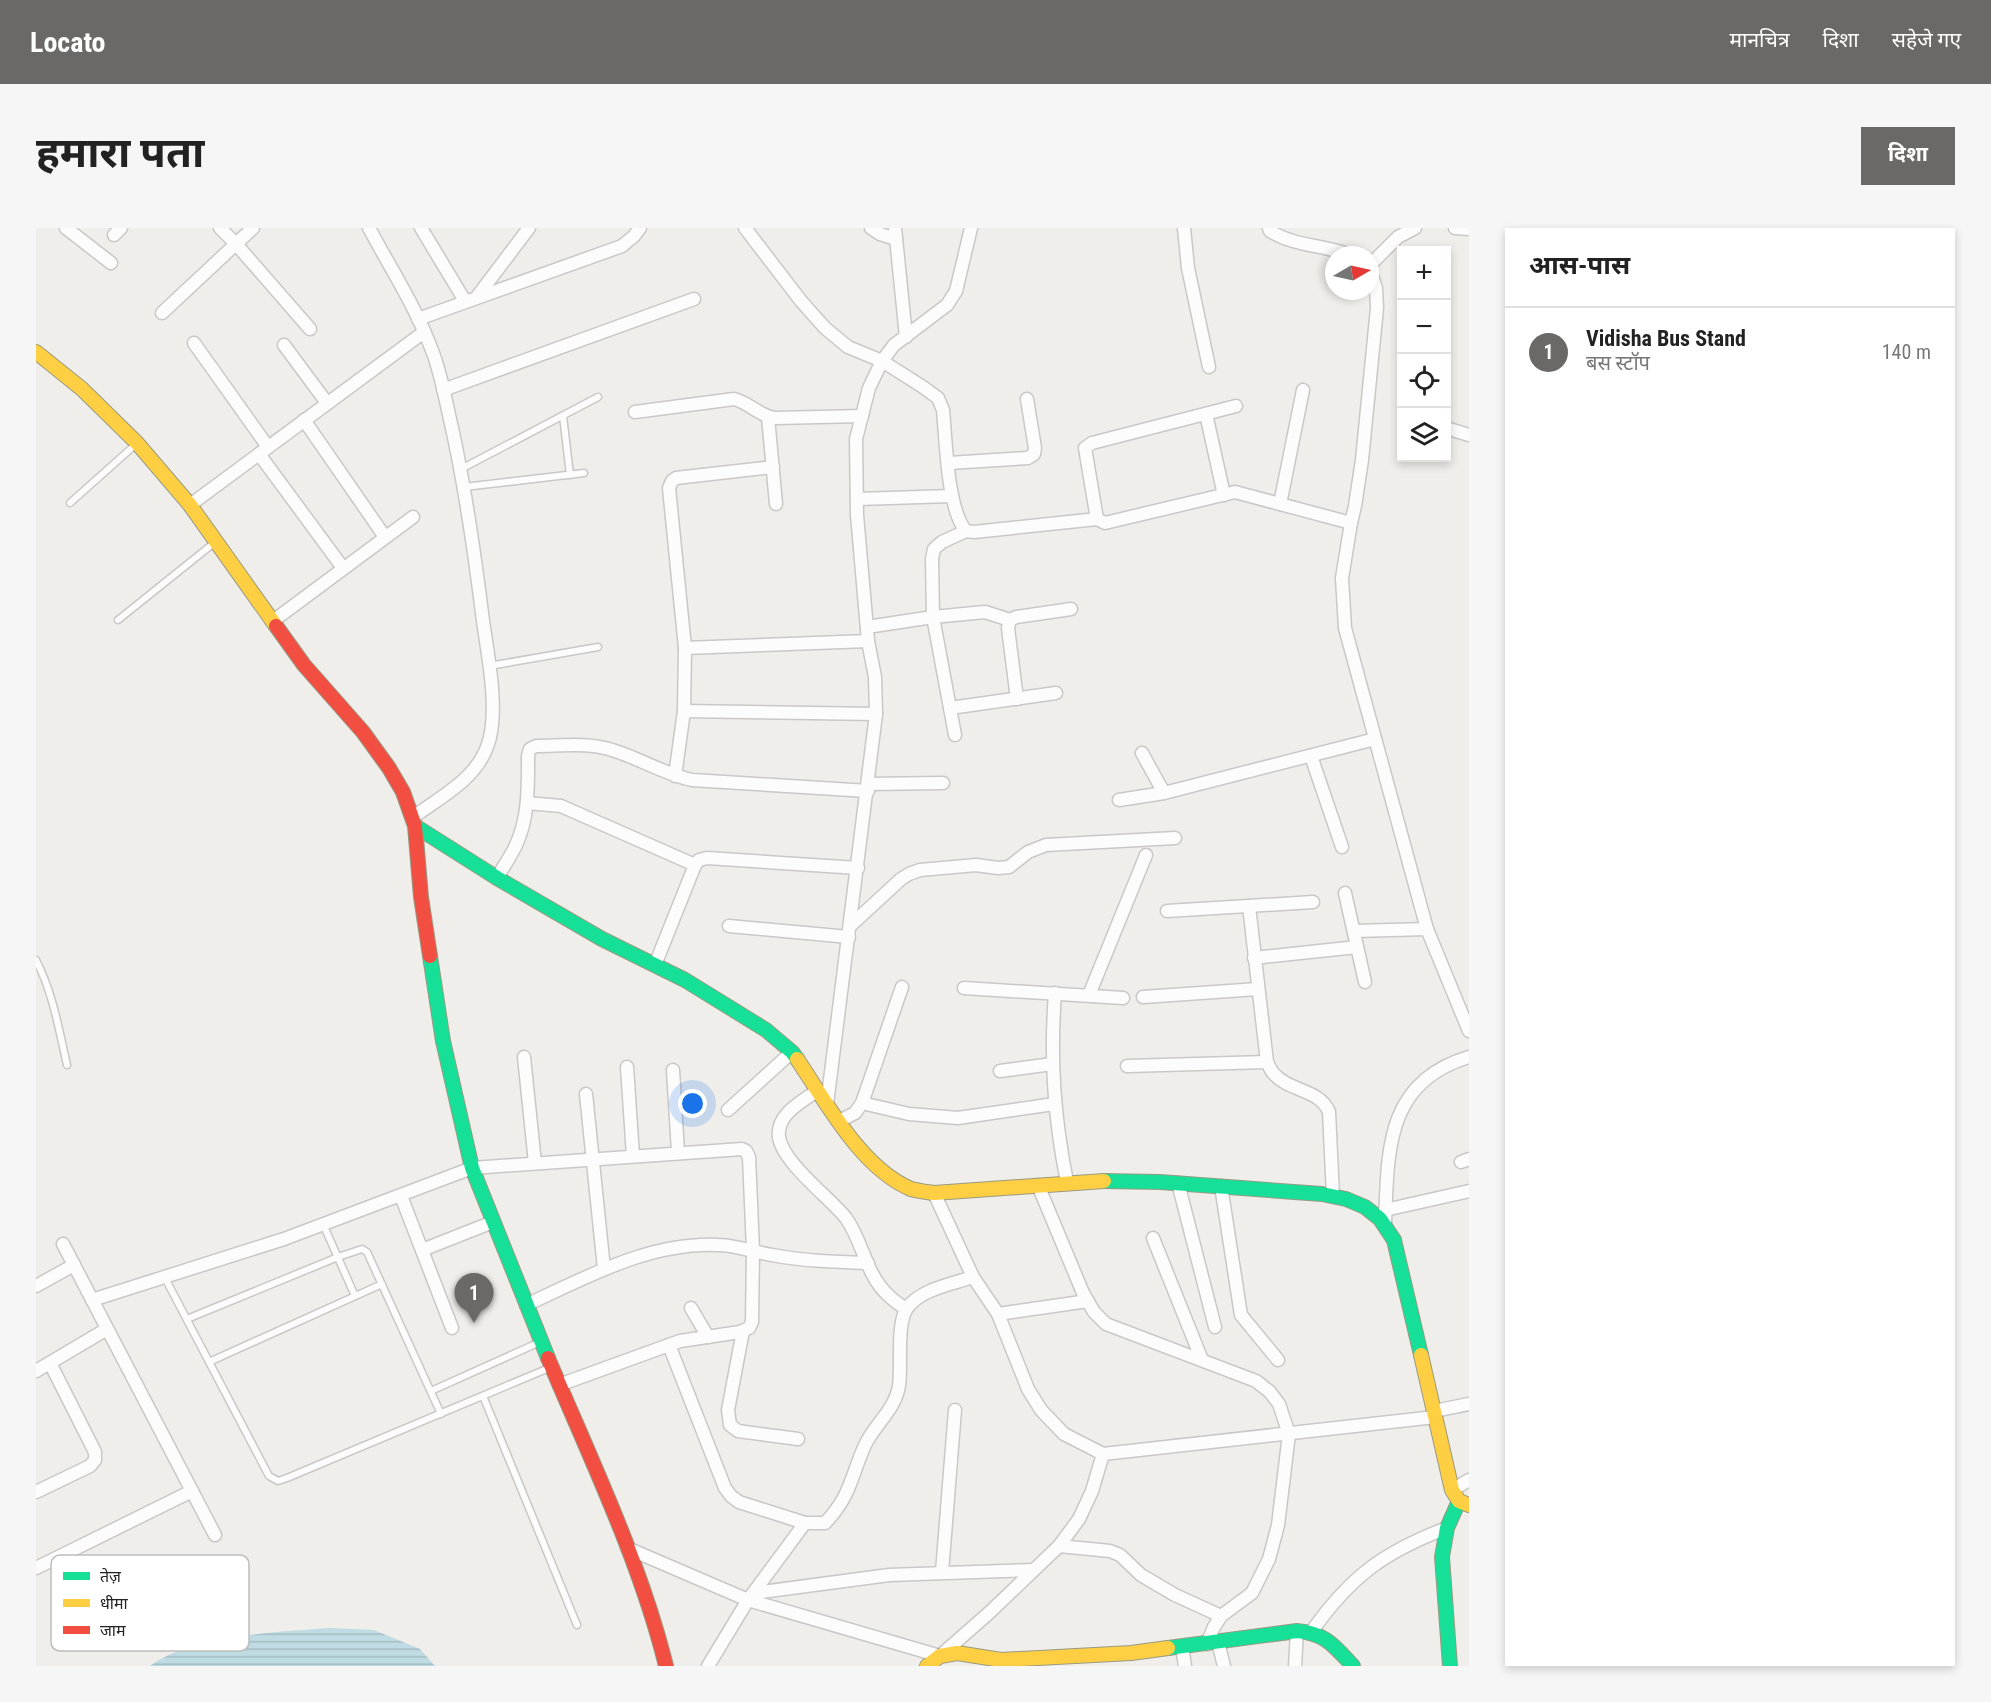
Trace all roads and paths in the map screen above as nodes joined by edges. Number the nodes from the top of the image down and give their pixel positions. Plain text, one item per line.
1 (66, 228) edge
2 (220, 228) edge
3 (253, 228) edge
4 (369, 228) edge
5 (529, 228) edge
6 (640, 228) edge
7 (745, 228) edge
8 (871, 228) edge
9 (971, 228) edge
10 (1184, 228) edge
11 (1269, 228) edge
12 (1415, 228) edge
13 (1455, 228) edge
14 (1469, 229) edge
15 (428, 231) edge
16 (896, 234) edge
17 (236, 244) junction
18 (1325, 249) edge
19 (1379, 256) edge
20 (111, 263) dead end
21 (471, 299) junction
22 (694, 299) dead end
23 (1377, 300) edge
24 (162, 312) dead end
25 (418, 319) junction
26 (310, 329) dead end
27 (424, 332) junction
28 (906, 337) junction
29 (194, 343) dead end
30 (284, 345) dead end
31 (36, 352) edge
32 (882, 361) junction
33 (1209, 367) dead end
34 (443, 390) junction
35 (1303, 390) dead end
36 (598, 396) dead end
37 (1027, 399) dead end
38 (327, 403) junction
39 (1236, 406) dead end
40 (635, 412) dead end
41 (1206, 414) junction
42 (563, 416) junction
43 (862, 416) junction
44 (768, 417) junction
45 (304, 420) junction
46 (1451, 430) edge
47 (1469, 435) edge
48 (137, 443) junction
49 (263, 451) junction
50 (949, 463) junction
51 (773, 467) junction
52 (461, 469) junction
53 (584, 473) dead end
54 (570, 475) junction
55 (464, 487) junction
56 (1224, 495) junction
57 (952, 496) junction
58 (857, 499) junction
59 (70, 503) dead end
60 (776, 504) dead end
61 (1280, 504) junction
62 (190, 505) junction
63 (413, 517) dead end
64 (1097, 519) junction
65 (1351, 523) junction
66 (966, 531) junction
67 (385, 537) junction
68 (216, 541) junction
69 (343, 568) junction
70 (1071, 609) dead end
71 (933, 617) junction
72 (118, 620) dead end
73 (1010, 620) junction
74 (273, 621) junction
75 (867, 627) junction
76 (868, 641) junction
77 (598, 647) dead end
78 (685, 648) junction
79 (489, 666) junction
80 (1056, 693) dead end
81 (1017, 699) junction
82 (950, 708) junction
83 (684, 711) junction
84 (876, 714) junction
85 (955, 735) dead end
86 (1375, 739) junction
87 (1142, 753) dead end
88 (1311, 756) junction
89 (675, 776) junction
90 (943, 783) dead end
91 (868, 787) junction
92 (1164, 793) junction
93 (1119, 800) dead end
94 (527, 802) junction
95 (414, 822) junction
96 (1175, 838) dead end
97 (1342, 847) dead end
98 (1146, 855) dead end
99 (695, 865) junction
100 (858, 868) junction
101 (497, 878) junction
102 (1345, 893) dead end
103 (1313, 902) dead end
104 (1249, 906) junction
105 (1167, 911) dead end
106 (729, 926) dead end
107 (1427, 929) junction
108 (850, 931) junction
109 (1354, 931) junction
110 (1357, 947) junction
111 (1254, 958) junction
112 (36, 960) edge
113 (655, 965) junction
114 (1365, 982) dead end
115 (902, 987) dead end
116 (964, 988) dead end
117 (1258, 988) junction
118 (1055, 993) junction
119 (1089, 995) junction
120 (1143, 997) dead end
121 (1123, 998) dead end
122 (1469, 1031) edge
123 (792, 1052) junction
124 (524, 1057) dead end
125 (1468, 1058) edge
126 (1267, 1062) junction
127 (1052, 1064) junction
128 (67, 1065) dead end
129 (1127, 1066) dead end
130 (627, 1067) dead end
131 (673, 1071) dead end
132 (999, 1071) dead end
133 (818, 1090) junction
134 (586, 1094) dead end
135 (862, 1103) junction
136 (827, 1104) junction
137 (1054, 1104) junction
138 (728, 1110) dead end
139 (839, 1121) junction
140 (678, 1152) junction
141 (633, 1156) junction
142 (591, 1159) junction
143 (535, 1163) junction
144 (472, 1168) junction
145 (1067, 1182) junction
146 (1178, 1183) junction
147 (1038, 1185) junction
148 (1221, 1186) junction
149 (1469, 1191) edge
150 (934, 1193) junction
151 (401, 1196) junction
152 (1333, 1196) junction
153 (1385, 1217) junction
154 (492, 1222) junction
155 (324, 1224) junction
156 (1153, 1238) dead end
157 (63, 1244) dead end
158 (422, 1250) junction
159 (753, 1250) junction
160 (338, 1257) junction
161 (868, 1263) junction
162 (74, 1265) junction
163 (604, 1269) junction
164 (973, 1277) junction
165 (165, 1278) junction
166 (382, 1284) junction
167 (36, 1286) edge
168 (355, 1296) junction
169 (92, 1300) junction
170 (1088, 1301) junction
171 (526, 1305) junction
172 (691, 1308) dead end
173 (906, 1309) junction
174 (999, 1314) junction
175 (187, 1319) junction
176 (1215, 1327) dead end
177 (452, 1328) dead end
178 (107, 1329) junction
179 (743, 1331) junction
180 (708, 1337) junction
181 (541, 1341) junction
182 (669, 1345) junction
183 (1202, 1360) junction
184 (1278, 1360) dead end
185 (209, 1362) junction
186 (50, 1363) junction
187 (552, 1367) junction
188 (36, 1371) edge
189 (559, 1384) junction
190 (431, 1391) junction
191 (483, 1396) junction
192 (1469, 1404) edge
193 (955, 1410) dead end
194 (441, 1414) junction
195 (1435, 1414) junction
196 (1289, 1434) junction
197 (798, 1439) dead end
198 (1103, 1454) junction
199 (1469, 1480) edge
200 (192, 1491) junction
201 (36, 1492) edge
202 (1460, 1498) edge
203 (805, 1523) junction
204 (1447, 1528) junction
205 (215, 1535) dead end
206 (1059, 1546) junction
207 (627, 1548) junction
208 (62, 1555) edge
209 (51, 1561) edge
210 (36, 1568) edge
211 (1034, 1570) junction
212 (942, 1572) junction
213 (751, 1597) junction
214 (1221, 1616) junction
215 (577, 1626) dead end
216 (1297, 1631) junction
217 (1312, 1631) junction
218 (1213, 1643) junction
219 (1182, 1647) junction
220 (940, 1656) junction
221 (666, 1666) edge
222 (708, 1666) edge
223 (927, 1666) edge
224 (1185, 1666) edge
225 (1224, 1666) edge
226 (1295, 1666) edge
227 (1353, 1666) edge
228 (1450, 1666) edge

1 - 20 street
2 - 17 street
3 - 17 street
4 - 25 street
5 - 21 street
6 - 21 street
7 - 32 street
8 - 16 street
9 - 28 street
10 - 33 street
11 - 18 street
12 - 19 street
13 - 14 street
15 - 21 street
16 - 28 street
17 - 24 street
17 - 26 street
21 - 25 street
22 - 34 street
23 - 65 street
25 - 27 street
27 - 34 street
27 - 38 street
28 - 32 street
29 - 49 street
30 - 38 street
31 - 48 main road
32 - 43 street
32 - 50 street
34 - 52 street
35 - 61 street
36 - 42 lane
37 - 50 street
38 - 45 street
39 - 41 street
40 - 44 street
41 - 56 street
41 - 64 street
42 - 52 lane
42 - 54 lane
43 - 44 street
43 - 58 street
44 - 51 street
45 - 49 street
45 - 67 street
46 - 47 street
48 - 59 lane
48 - 62 main road
49 - 62 street
49 - 69 street
50 - 57 street
51 - 60 street
51 - 78 street
52 - 55 street
53 - 54 lane
54 - 55 lane
55 - 79 street
56 - 61 street
56 - 64 street
57 - 58 street
57 - 66 street
58 - 75 street
61 - 65 street
62 - 68 main road
63 - 67 street
64 - 66 street
65 - 86 street
66 - 71 street
67 - 69 street
68 - 72 lane
68 - 74 main road
69 - 74 street
70 - 73 street
71 - 73 street
71 - 75 street
71 - 82 street
73 - 81 street
74 - 95 main road
75 - 76 street
76 - 78 street
76 - 84 street
77 - 79 lane
78 - 83 street
79 - 95 street
80 - 81 street
81 - 82 street
82 - 85 street
83 - 84 street
83 - 89 street
84 - 91 street
86 - 88 street
86 - 107 street
87 - 92 street
88 - 92 street
88 - 97 street
89 - 91 street
89 - 94 street
90 - 91 street
91 - 100 street
92 - 93 street
94 - 99 street
94 - 101 street
95 - 101 main road
95 - 144 main road
96 - 108 street
98 - 119 street
99 - 100 street
99 - 113 street
100 - 108 street
101 - 113 main road
102 - 109 street
103 - 104 street
104 - 105 street
104 - 111 street
106 - 108 street
107 - 109 street
107 - 122 street
108 - 136 street
109 - 110 street
110 - 111 street
110 - 114 street
111 - 117 street
112 - 128 lane
113 - 123 main road
115 - 135 street
116 - 118 street
117 - 120 street
117 - 126 street
118 - 119 street
118 - 127 street
119 - 121 street
123 - 133 main road
123 - 138 street
124 - 143 street
125 - 153 street
126 - 129 street
126 - 152 street
127 - 132 street
127 - 137 street
130 - 141 street
131 - 140 street
133 - 136 main road
133 - 161 street
134 - 142 street
135 - 137 street
135 - 139 street
136 - 139 main road
137 - 145 street
139 - 150 main road
140 - 141 street
140 - 159 street
141 - 142 street
142 - 143 street
142 - 163 street
143 - 144 street
144 - 151 street
144 - 154 main road
145 - 146 main road
145 - 147 main road
146 - 148 main road
146 - 176 street
147 - 150 main road
147 - 170 street
148 - 152 main road
148 - 184 street
149 - 153 street
150 - 164 street
151 - 155 street
151 - 158 street
152 - 153 main road
153 - 195 main road
154 - 158 street
154 - 171 main road
155 - 160 lane
155 - 165 street
156 - 183 street
157 - 162 street
158 - 177 street
159 - 161 street
159 - 163 street
159 - 179 street
160 - 166 lane
160 - 168 lane
160 - 175 lane
161 - 173 street
162 - 167 street
162 - 169 street
163 - 171 street
164 - 173 street
164 - 174 street
165 - 169 street
165 - 175 lane
166 - 168 lane
166 - 190 lane
168 - 185 lane
169 - 178 street
170 - 174 street
170 - 183 street
171 - 181 main road
172 - 180 street
173 - 203 street
174 - 198 street
175 - 185 lane
178 - 186 street
178 - 200 street
179 - 180 street
179 - 197 street
180 - 182 street
181 - 187 main road
181 - 190 lane
182 - 189 street
182 - 203 street
183 - 196 street
185 - 194 lane
186 - 188 street
186 - 201 street
187 - 189 main road
187 - 191 lane
189 - 207 main road
190 - 194 lane
191 - 194 lane
191 - 215 lane
192 - 195 street
193 - 212 street
195 - 196 street
195 - 202 main road
196 - 198 street
196 - 214 street
198 - 206 street
199 - 202 street
200 - 205 street
200 - 208 street
202 - 204 main road
203 - 213 street
204 - 217 street
204 - 228 main road
206 - 211 street
206 - 214 street
207 - 213 street
207 - 221 main road
209 - 210 street
211 - 212 street
211 - 220 street
212 - 213 street
213 - 220 street
213 - 222 street
214 - 218 street
216 - 217 main road
216 - 218 main road
216 - 226 street
217 - 227 main road
218 - 219 main road
218 - 225 street
219 - 220 main road
219 - 224 street
220 - 223 main road

